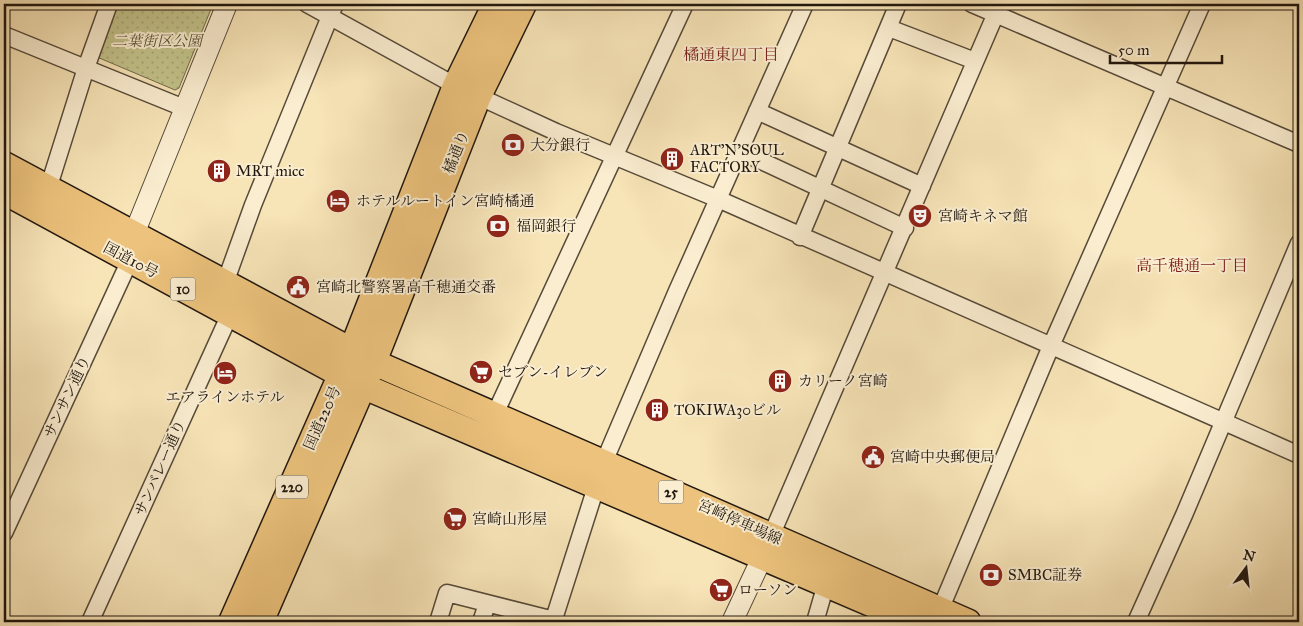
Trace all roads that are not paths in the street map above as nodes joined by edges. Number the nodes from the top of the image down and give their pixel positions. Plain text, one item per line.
1 (109, 4) edge
2 (227, 4) edge
3 (307, 4) edge
4 (496, 4) edge
5 (523, 4) edge
6 (685, 4) edge
7 (805, 4) edge
8 (898, 4) edge
9 (972, 4) edge
10 (1202, 4) edge
11 (998, 9) edge
12 (332, 10) edge
13 (889, 28) junction
14 (4, 35) edge
15 (975, 61) junction
16 (86, 68) junction
17 (1165, 87) junction
18 (467, 91) junction
19 (184, 108) junction
20 (757, 111) junction
21 (1299, 144) edge
22 (839, 148) junction
23 (740, 151) junction
24 (615, 155) junction
25 (4, 165) edge
26 (922, 186) junction
27 (820, 188) junction
28 (48, 189) junction
29 (4, 191) edge
30 (718, 200) junction
31 (904, 228) junction
32 (134, 234) junction
33 (800, 237) junction
34 (1299, 242) edge
35 (130, 260) junction
36 (885, 273) junction
37 (225, 283) junction
38 (230, 314) junction
39 (1051, 346) junction
40 (363, 357) junction
41 (352, 380) junction
42 (494, 416) junction
43 (1223, 423) junction
44 (1299, 455) edge
45 (604, 462) junction
46 (596, 486) junction
47 (4, 533) edge
48 (767, 546) junction
49 (826, 584) junction
50 (487, 604) junction
51 (937, 616) edge
52 (554, 621) edge
53 (90, 622) edge
54 (232, 622) edge
55 (260, 622) edge
56 (438, 622) edge
57 (481, 622) edge
58 (732, 622) edge
59 (814, 622) edge
60 (914, 622) edge
61 (968, 622) edge
62 (1136, 622) edge

1 - 16 street
2 - 19 street
3 - 12 street
4 - 18 highway, 橘通り
5 - 18 highway, 橘通り
6 - 24 street
7 - 20 street
8 - 13 street
9 - 11 street
10 - 17 street
11 - 15 street
11 - 17 street
12 - 18 street
12 - 37 street
13 - 15 street
13 - 22 street
14 - 16 street
15 - 26 street
16 - 19 street
16 - 28 street
17 - 21 street
17 - 39 street
18 - 24 street
18 - 40 highway, 橘通り
19 - 32 street
20 - 22 street
20 - 23 street
22 - 26 street
22 - 27 street
23 - 27 street
23 - 30 street
24 - 30 street
24 - 42 street
25 - 28 highway, 国道10号 / 10
26 - 31 street
27 - 31 street
27 - 33 street
28 - 32 highway, 国道10号 / 10
29 - 35 highway, 国道10号 / 10
30 - 33 street
30 - 45 street
31 - 36 street
32 - 37 highway, 国道10号 / 10
33 - 36 street
34 - 43 street
35 - 38 highway, 国道10号 / 10
35 - 47 street, サンサン通り
36 - 39 street
36 - 48 street
37 - 40 highway, 国道10号 / 10
38 - 41 highway, 国道10号 / 10
38 - 53 street, サンバレー通り
39 - 43 street
39 - 51 street
40 - 41 highway, 国道220号 / 220
40 - 42 main road, 宮崎停車場線 / 25
41 - 46 main road, 宮崎停車場線 / 25
41 - 54 highway, 国道220号 / 220
41 - 55 highway, 国道220号 / 220
42 - 45 main road, 宮崎停車場線 / 25
43 - 44 street
43 - 62 street
45 - 46 street
45 - 48 main road, 宮崎停車場線 / 25
46 - 48 main road, 宮崎停車場線 / 25
46 - 52 street
48 - 49 main road, 宮崎停車場線 / 25
48 - 51 main road, 宮崎停車場線 / 25
48 - 58 street
49 - 59 street
49 - 60 main road, 宮崎停車場線 / 25
50 - 52 street
50 - 56 street
50 - 57 street
51 - 61 main road, 宮崎停車場線 / 25

